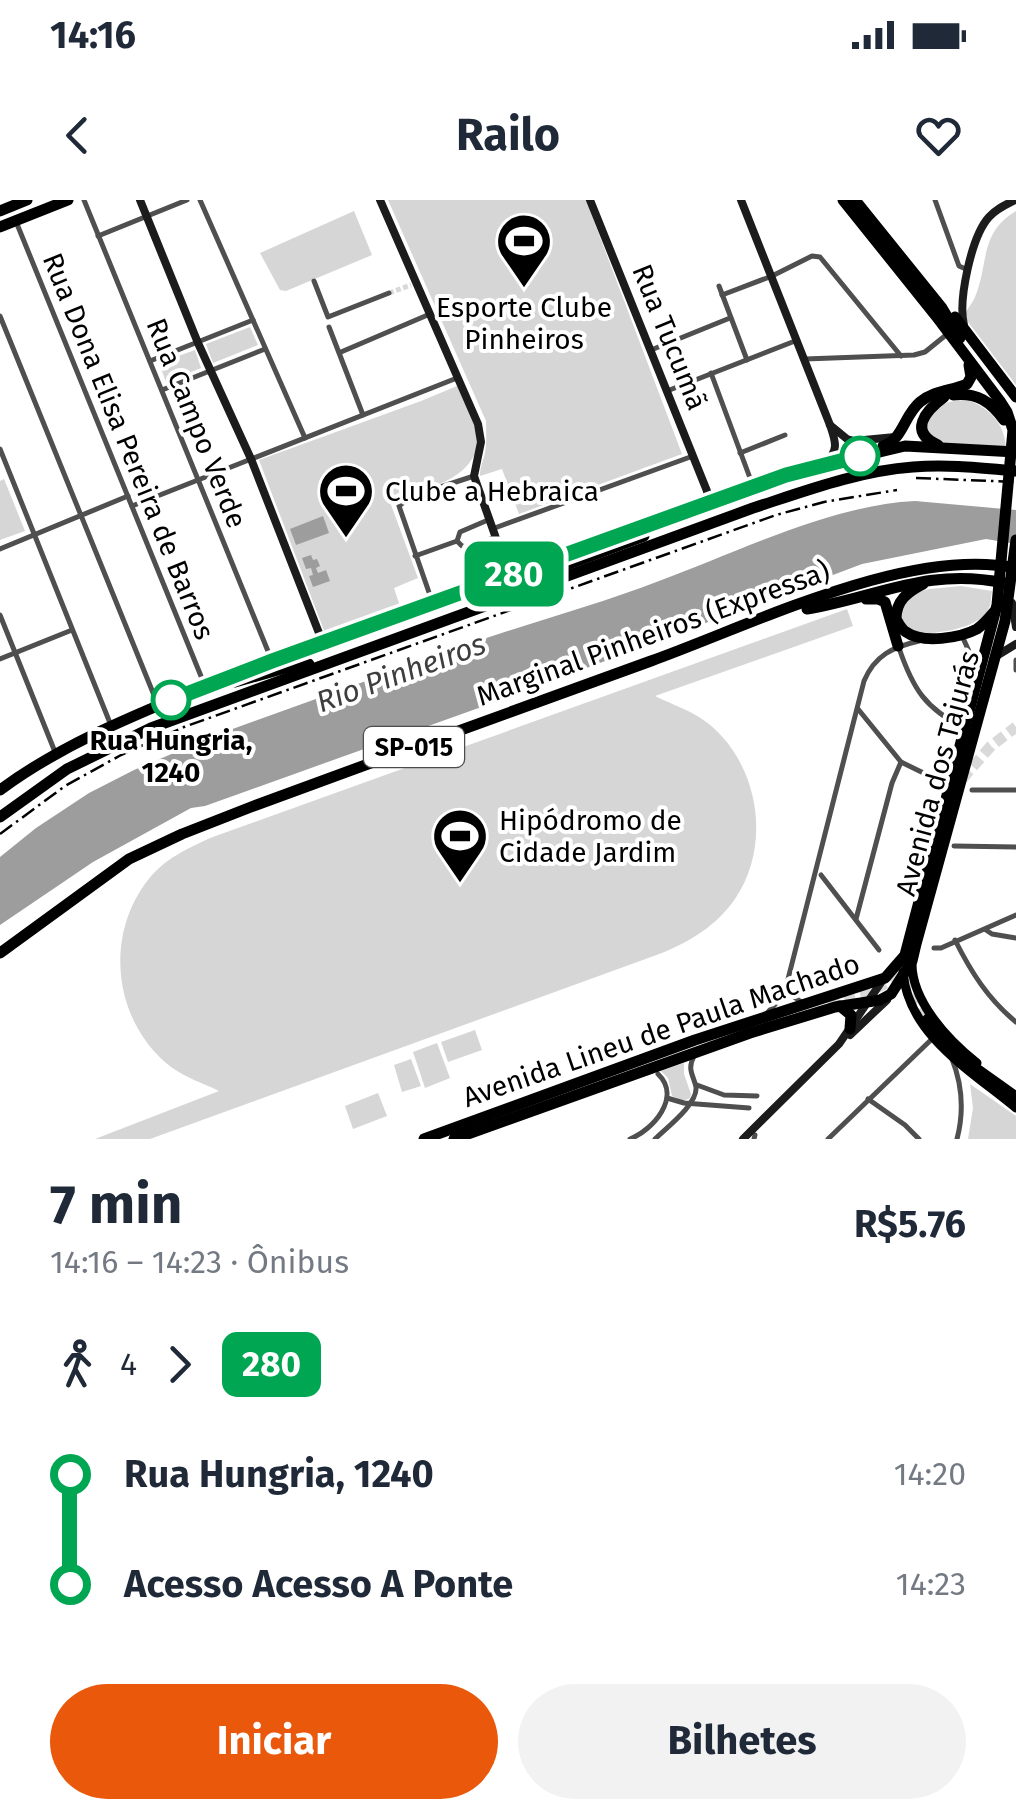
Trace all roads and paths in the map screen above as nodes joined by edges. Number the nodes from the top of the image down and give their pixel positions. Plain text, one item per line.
1 (68, 200) edge
2 (84, 200) edge
3 (140, 200) edge
4 (187, 200) edge
5 (200, 200) edge
6 (380, 200) edge
7 (590, 200) edge
8 (741, 200) edge
9 (850, 200) edge
10 (935, 200) edge
11 (23, 201) edge
12 (1012, 201) edge
13 (0, 211) edge
14 (147, 216) junction
15 (16, 221) junction
16 (0, 227) edge
17 (98, 236) junction
18 (891, 249) junction
19 (968, 270) junction
20 (772, 276) junction
21 (314, 281) dead end
22 (719, 286) dead end
23 (390, 294) tunnel mouth
24 (722, 294) junction
25 (942, 308) junction
26 (430, 314) junction
27 (0, 316) edge
28 (730, 318) junction
29 (253, 320) junction
30 (329, 327) dead end
31 (948, 332) junction
32 (969, 335) junction
33 (798, 340) junction
34 (198, 342) junction
35 (266, 349) junction
36 (651, 350) junction
37 (340, 352) junction
38 (901, 356) junction
39 (966, 356) junction
40 (805, 359) junction
41 (747, 360) junction
42 (150, 361) junction
43 (210, 370) junction
44 (711, 372) junction
45 (457, 378) junction
46 (162, 390) junction
47 (667, 390) junction
48 (944, 397) junction
49 (1012, 398) edge
50 (1016, 413) edge
51 (364, 415) junction
52 (830, 425) junction
53 (785, 435) dead end
54 (898, 436) junction
55 (305, 438) junction
56 (1014, 446) edge
57 (947, 448) junction
58 (0, 449) edge
59 (881, 452) junction
60 (740, 453) junction
61 (693, 456) junction
62 (860, 456) junction
63 (251, 459) junction
64 (1016, 461) edge
65 (817, 467) junction
66 (8, 470) junction
67 (1016, 471) edge
68 (0, 473) edge
69 (474, 476) junction
70 (199, 480) junction
71 (748, 489) junction
72 (128, 496) junction
73 (711, 498) junction
74 (132, 506) junction
75 (690, 511) junction
76 (81, 515) junction
77 (492, 529) junction
78 (34, 535) junction
79 (1016, 540) edge
80 (457, 541) junction
81 (0, 549) edge
82 (416, 556) junction
83 (1016, 568) edge
84 (509, 576) junction
85 (935, 578) junction
86 (516, 596) junction
87 (1006, 599) edge
88 (837, 602) junction
89 (433, 604) junction
90 (773, 614) junction
91 (0, 616) edge
92 (896, 619) junction
93 (1016, 627) edge
94 (72, 630) junction
95 (962, 635) junction
96 (927, 638) junction
97 (321, 640) junction
98 (1016, 644) edge
99 (898, 646) junction
100 (15, 653) junction
101 (0, 659) edge
102 (1016, 660) edge
103 (272, 661) junction
104 (992, 662) junction
105 (323, 664) junction
106 (1016, 670) edge
107 (979, 674) junction
108 (205, 686) junction
109 (188, 693) junction
110 (158, 705) junction
111 (858, 709) junction
112 (111, 726) junction
113 (964, 728) junction
114 (56, 754) junction
115 (901, 762) junction
116 (2, 785) edge
117 (949, 785) junction
118 (972, 790) dead end
119 (1016, 790) edge
120 (0, 817) edge
121 (954, 846) dead end
122 (1016, 847) edge
123 (821, 875) dead end
124 (1016, 915) edge
125 (856, 919) junction
126 (995, 924) junction
127 (985, 929) junction
128 (1006, 936) junction
129 (1016, 938) edge
130 (955, 940) junction
131 (934, 948) dead end
132 (879, 950) dead end
133 (0, 953) edge
134 (905, 965) junction
135 (788, 978) junction
136 (885, 978) junction
137 (911, 990) junction
138 (848, 991) junction
139 (888, 998) junction
140 (803, 1003) junction
141 (820, 1004) tunnel mouth
142 (866, 1004) junction
143 (912, 1006) junction
144 (838, 1007) junction
145 (766, 1015) junction
146 (928, 1019) tunnel mouth
147 (1016, 1022) edge
148 (850, 1029) junction
149 (934, 1037) junction
150 (839, 1044) junction
151 (681, 1052) junction
152 (696, 1053) junction
153 (651, 1056) junction
154 (962, 1073) junction
155 (638, 1074) junction
156 (658, 1074) dead end
157 (696, 1085) junction
158 (1016, 1094) edge
159 (757, 1096) dead end
160 (666, 1098) junction
161 (868, 1100) junction
162 (691, 1104) junction
163 (749, 1108) dead end
164 (1016, 1108) edge
165 (755, 1136) edge
166 (424, 1139) edge
167 (454, 1139) edge
168 (630, 1139) edge
169 (655, 1139) edge
170 (743, 1139) edge
171 (828, 1139) edge
172 (918, 1139) edge
173 (957, 1139) edge

1 - 15 highway
2 - 17 street, Rua Campo Verde
3 - 14 street
4 - 14 street
5 - 29 street
6 - 26 street
7 - 36 street, Rua Tucumã
8 - 20 street
9 - 18 highway
9 - 31 highway
10 - 19 street
11 - 13 highway
12 - 19 street
14 - 17 street
14 - 34 street
15 - 16 highway
15 - 72 street, Rua Dona Elisa Pereira de Barros
17 - 42 street, Rua Campo Verde
18 - 25 highway
18 - 49 highway
19 - 32 street
20 - 24 street
20 - 33 street
20 - 38 street
21 - 23 street
22 - 24 street
24 - 28 street
25 - 32 highway
25 - 49 highway
25 - 50 highway
26 - 37 street
26 - 45 street
27 - 76 street
28 - 36 street
28 - 41 street
29 - 34 street
29 - 35 street
30 - 37 street
31 - 38 street
31 - 39 highway
32 - 49 highway
33 - 40 street
33 - 41 street
34 - 42 street
34 - 43 street
35 - 43 street
35 - 55 street
36 - 47 street, Rua Tucumã
37 - 51 street
38 - 40 street
39 - 49 highway
39 - 54 highway
40 - 52 street
41 - 44 street
42 - 46 street, Rua Campo Verde
43 - 46 street
43 - 63 street
44 - 47 street
44 - 60 street
45 - 51 street
45 - 69 street
46 - 70 street, Rua Campo Verde
47 - 61 street, Rua Tucumã
48 - 54 highway
48 - 56 highway
48 - 57 highway
49 - 56 highway
51 - 55 street
52 - 54 street
52 - 65 street
53 - 60 street
54 - 62 highway
55 - 63 street
56 - 57 highway
56 - 87 highway
57 - 59 highway
58 - 66 street
59 - 62 highway
59 - 64 highway
60 - 71 street
61 - 73 street, Rua Tucumã
61 - 77 street
62 - 65 highway
63 - 70 street
63 - 97 street
65 - 71 highway
66 - 68 street
66 - 78 street
67 - 86 highway
69 - 77 street
69 - 82 street
70 - 74 street
70 - 103 street, Rua Campo Verde
71 - 73 highway
72 - 74 street, Rua Dona Elisa Pereira de Barros
72 - 76 street
73 - 75 highway
74 - 108 street, Rua Dona Elisa Pereira de Barros
75 - 84 highway
75 - 86 highway
76 - 78 street
76 - 110 street
77 - 80 street
77 - 80 street
77 - 84 street
78 - 81 street
78 - 94 street
79 - 87 highway
80 - 82 street
82 - 89 street
83 - 90 highway, Marginal Pinheiros (Expressa) / SP-015
84 - 89 highway
85 - 87 highway
85 - 88 highway
85 - 92 highway
86 - 105 highway
87 - 93 street
87 - 95 highway
87 - 104 highway, Avenida dos Tajurás
87 - 107 highway, Avenida dos Tajurás
88 - 90 highway
88 - 99 highway
89 - 97 highway
90 - 133 highway, Marginal Pinheiros (Expressa) / SP-015
91 - 100 street
92 - 96 highway
92 - 99 highway
94 - 100 street
94 - 112 street
95 - 96 highway
95 - 107 street
96 - 99 street
97 - 103 highway
98 - 104 street
99 - 111 street
99 - 113 street
100 - 101 street
100 - 114 street
102 - 106 street
103 - 108 highway
104 - 134 highway, Avenida dos Tajurás
105 - 109 highway
105 - 120 highway
107 - 113 highway, Avenida dos Tajurás
108 - 109 highway
109 - 110 highway
110 - 112 highway
111 - 115 street
111 - 135 street
112 - 114 highway
113 - 117 highway, Avenida dos Tajurás
114 - 116 highway
115 - 117 street
115 - 125 street
117 - 134 highway, Avenida dos Tajurás
118 - 119 street
121 - 122 street
123 - 125 street
124 - 126 street
125 - 132 street
126 - 127 street
126 - 128 street
127 - 128 street
127 - 130 street
128 - 129 street
130 - 131 street
130 - 147 street
134 - 136 highway, Avenida Lineu de Paula Machado
134 - 137 main road
134 - 137 main road
134 - 139 highway, Avenida Lineu de Paula Machado
135 - 140 street
135 - 145 street
136 - 138 highway, Avenida Lineu de Paula Machado
136 - 142 street
137 - 143 main road
137 - 158 main road
138 - 140 highway, Avenida Lineu de Paula Machado
138 - 144 highway
139 - 142 highway, Avenida Lineu de Paula Machado
139 - 143 main road
139 - 150 street
140 - 145 highway, Avenida Lineu de Paula Machado
141 - 151 highway
142 - 144 highway, Avenida Lineu de Paula Machado
142 - 148 street
143 - 149 main road
144 - 148 highway
144 - 152 highway, Avenida Lineu de Paula Machado
145 - 153 highway, Avenida Lineu de Paula Machado
146 - 158 highway
148 - 150 street
149 - 154 main road
149 - 161 street
150 - 165 street
151 - 153 highway
151 - 155 highway
152 - 155 highway, Avenida Lineu de Paula Machado
152 - 157 street
153 - 166 highway, Avenida Lineu de Paula Machado
154 - 164 main road
154 - 173 street
155 - 167 highway, Avenida Lineu de Paula Machado
156 - 160 street
157 - 159 street
157 - 162 street
160 - 162 street
160 - 168 street
161 - 171 street
161 - 172 street
162 - 163 street
162 - 169 street
165 - 170 street

